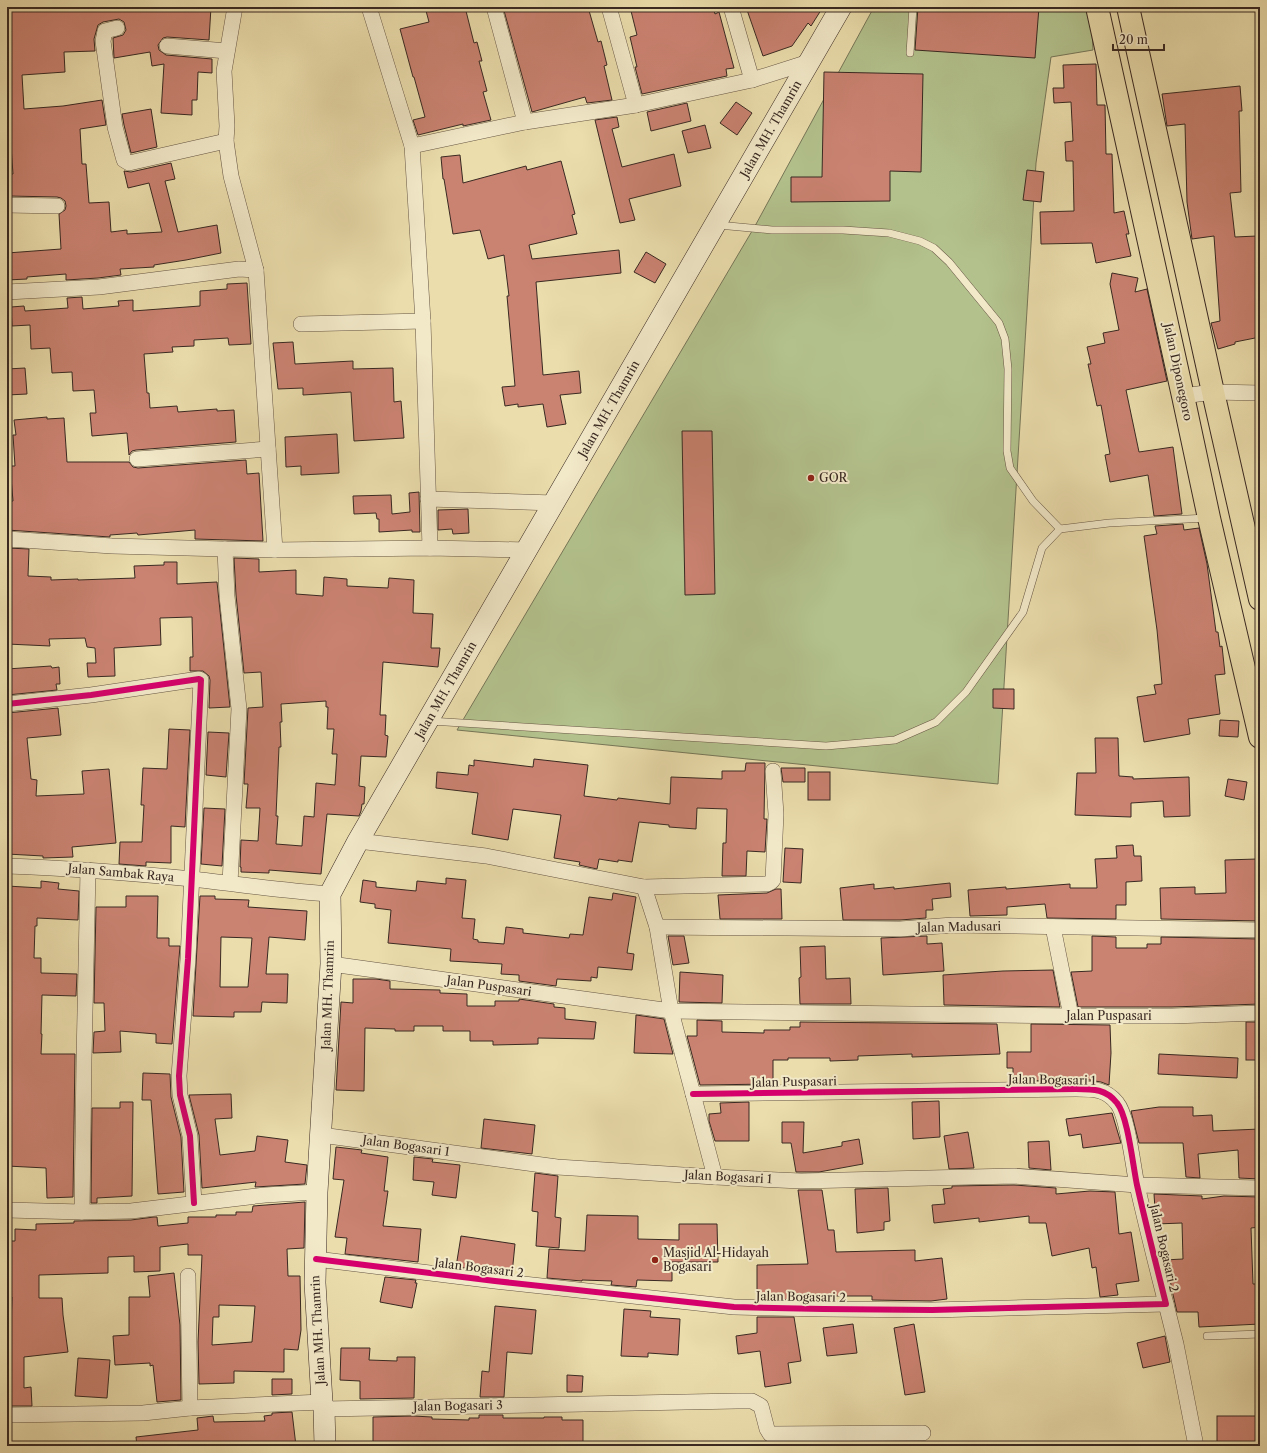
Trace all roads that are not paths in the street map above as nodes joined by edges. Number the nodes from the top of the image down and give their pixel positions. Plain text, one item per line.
1 (235, 7) edge
2 (369, 7) edge
3 (494, 7) edge
4 (609, 7) edge
5 (731, 7) edge
6 (841, 7) edge
7 (913, 7) edge
8 (1097, 7) edge
9 (1128, 7) edge
10 (116, 28) dead end
11 (167, 46) dead end
12 (227, 52) junction
13 (910, 53) dead end
14 (809, 62) junction
15 (752, 80) junction
16 (636, 105) junction
17 (525, 122) junction
18 (226, 141) junction
19 (412, 146) junction
20 (7, 205) edge
21 (57, 206) dead end
22 (715, 225) junction
23 (256, 270) junction
24 (7, 292) edge
25 (423, 321) junction
26 (301, 324) dead end
27 (1213, 392) junction
28 (1260, 393) edge
29 (1183, 396) junction
30 (268, 449) junction
31 (137, 459) dead end
32 (428, 499) junction
33 (554, 503) junction
34 (1209, 518) junction
35 (1060, 529) junction
36 (7, 539) edge
37 (430, 548) junction
38 (225, 549) junction
39 (275, 550) junction
40 (527, 550) junction
41 (1260, 599) edge
42 (7, 704) edge
43 (428, 721) junction
44 (1260, 737) edge
45 (773, 771) dead end
46 (358, 841) junction
47 (7, 866) edge
48 (88, 870) junction
49 (192, 879) junction
50 (230, 883) junction
51 (644, 886) junction
52 (330, 894) junction
53 (657, 927) junction
54 (1052, 928) junction
55 (1260, 930) edge
56 (331, 964) junction
57 (671, 1011) junction
58 (1260, 1013) edge
59 (1071, 1016) junction
60 (896, 1092) joint
61 (693, 1094) junction
62 (321, 1135) junction
63 (715, 1177) junction
64 (1137, 1185) junction
65 (1260, 1188) edge
66 (318, 1192) junction
67 (194, 1203) junction
68 (7, 1210) edge
69 (82, 1212) junction
70 (316, 1258) junction
71 (188, 1276) dead end
72 (1166, 1304) junction
73 (1260, 1334) edge
74 (1207, 1336) dead end
75 (323, 1405) junction
76 (190, 1408) junction
77 (7, 1415) edge
78 (923, 1433) dead end
79 (325, 1446) edge
80 (1196, 1446) edge

1 - 12 street
2 - 19 street
3 - 17 street
4 - 16 street
5 - 15 street
6 - 14 main road, Jalan MH. Thamrin
7 - 13 lane
8 - 29 main road, Jalan Diponegoro
9 - 27 main road
10 - 18 street
11 - 12 street
12 - 18 street
14 - 15 street
14 - 22 main road, Jalan MH. Thamrin
15 - 16 street
16 - 17 street
17 - 19 street
18 - 23 street
19 - 25 street
20 - 21 street
22 - 33 main road, Jalan MH. Thamrin
22 - 35 lane
23 - 24 street
23 - 30 street
25 - 26 street
25 - 32 street
27 - 28 street
27 - 29 street
27 - 41 main road
29 - 34 main road, Jalan Diponegoro
30 - 31 street
30 - 39 street
32 - 33 street
32 - 37 street
33 - 40 main road, Jalan MH. Thamrin
34 - 35 lane
34 - 44 main road, Jalan Diponegoro
35 - 43 lane
36 - 38 street
37 - 39 street
37 - 40 street
38 - 39 street
38 - 50 street
40 - 43 main road, Jalan MH. Thamrin
42 - 49 street
43 - 46 main road, Jalan MH. Thamrin
45 - 51 street
46 - 51 street
46 - 52 main road, Jalan MH. Thamrin
47 - 48 street, Jalan Sambak Raya
48 - 49 street, Jalan Sambak Raya
48 - 69 street
49 - 50 street, Jalan Sambak Raya
49 - 67 street
50 - 52 street, Jalan Sambak Raya
51 - 53 street
52 - 56 main road, Jalan MH. Thamrin
53 - 54 street, Jalan Madusari
53 - 57 street
54 - 55 street, Jalan Madusari
54 - 59 street
56 - 57 street, Jalan Puspasari
56 - 62 main road, Jalan MH. Thamrin
57 - 59 street, Jalan Puspasari
57 - 61 street
58 - 59 street, Jalan Puspasari
60 - 61 street, Jalan Puspasari
60 - 64 street, Jalan Bogasari 1
61 - 63 street
62 - 63 street, Jalan Bogasari 1
62 - 66 main road, Jalan MH. Thamrin
63 - 64 street, Jalan Bogasari 1
64 - 65 street, Jalan Bogasari 1
64 - 72 street, Jalan Bogasari 2
66 - 67 street
66 - 70 main road, Jalan MH. Thamrin
67 - 69 street
68 - 69 street
70 - 72 street, Jalan Bogasari 2
70 - 75 main road, Jalan MH. Thamrin
71 - 76 street
72 - 80 street, Jalan Bogasari 2
73 - 74 lane
75 - 76 street, Jalan Bogasari 3
75 - 78 street, Jalan Bogasari 3
75 - 79 main road, Jalan MH. Thamrin
76 - 77 street, Jalan Bogasari 3

